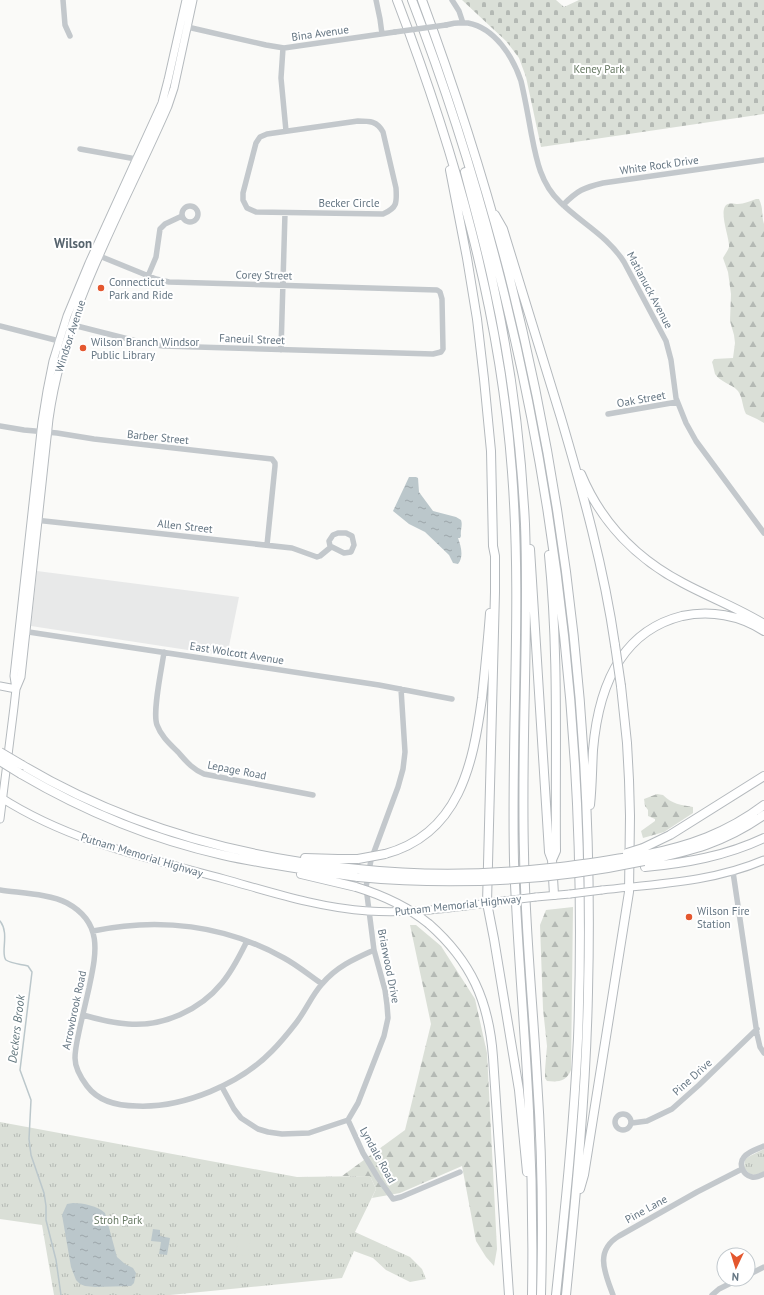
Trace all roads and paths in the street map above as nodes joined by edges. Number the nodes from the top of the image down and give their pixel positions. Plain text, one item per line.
1 (63, 0) edge
2 (186, 0) edge
3 (193, 0) edge
4 (376, 0) edge
5 (397, 0) edge
6 (407, 0) edge
7 (412, 0) edge
8 (422, 0) edge
9 (452, 0) edge
10 (463, 23) junction
11 (184, 26) junction
12 (382, 34) junction
13 (70, 36) dead end
14 (283, 48) junction
15 (286, 131) junction
16 (151, 135) junction
17 (446, 139) junction
18 (80, 149) dead end
19 (136, 160) junction
20 (764, 160) edge
21 (563, 205) junction
22 (490, 207) junction
23 (284, 213) junction
24 (182, 216) dead end
25 (96, 254) junction
26 (148, 276) junction
27 (283, 285) junction
28 (68, 323) junction
29 (0, 326) edge
30 (62, 342) junction
31 (281, 350) junction
32 (441, 352) joint
33 (677, 402) junction
34 (608, 414) dead end
35 (0, 426) edge
36 (44, 432) junction
37 (534, 432) junction
38 (567, 440) junction
39 (522, 481) junction
40 (35, 520) junction
41 (764, 533) edge
42 (266, 545) junction
43 (493, 546) junction
44 (331, 547) junction
45 (764, 624) edge
46 (22, 631) junction
47 (764, 631) edge
48 (164, 652) junction
49 (0, 686) edge
50 (16, 689) junction
51 (401, 689) junction
52 (452, 699) dead end
53 (0, 752) edge
54 (0, 761) edge
55 (764, 776) edge
56 (312, 794) dead end
57 (1, 797) edge
58 (764, 805) edge
59 (764, 814) edge
60 (0, 819) edge
61 (587, 823) junction
62 (764, 838) edge
63 (237, 854) junction
64 (644, 858) junction
65 (552, 860) junction
66 (764, 860) edge
67 (732, 872) junction
68 (358, 873) junction
69 (630, 887) junction
70 (0, 890) edge
71 (554, 895) junction
72 (487, 903) junction
73 (369, 911) junction
74 (93, 931) junction
75 (247, 941) junction
76 (374, 950) junction
77 (322, 984) junction
78 (83, 1015) junction
79 (756, 1029) junction
80 (764, 1053) edge
81 (222, 1086) junction
82 (348, 1120) junction
83 (632, 1123) dead end
84 (764, 1146) edge
85 (742, 1169) junction
86 (460, 1172) dead end
87 (764, 1174) edge
88 (532, 1200) junction
89 (574, 1211) junction
90 (723, 1287) edge
91 (508, 1295) edge
92 (532, 1295) edge
93 (542, 1295) edge
94 (556, 1295) edge
95 (566, 1295) edge
96 (613, 1295) edge
97 (712, 1295) edge

1 - 13 street
2 - 11 main road, Windsor Avenue
3 - 11 main road, Windsor Avenue
4 - 12 street
5 - 17 highway
6 - 39 highway
7 - 37 highway
8 - 22 highway
9 - 10 street
10 - 12 street, Bina Avenue, bridge
10 - 21 street, Matianuck Avenue
11 - 14 street, Bina Avenue
11 - 16 main road, Windsor Avenue
12 - 14 street, Bina Avenue
14 - 15 street
15 - 23 street, Becker Circle
15 - 23 street, Becker Circle
16 - 19 main road, Windsor Avenue
16 - 25 main road, Windsor Avenue
17 - 43 highway
17 - 88 highway
18 - 19 street
19 - 25 main road, Windsor Avenue
20 - 21 street, White Rock Drive
21 - 33 street, Matianuck Avenue
22 - 38 highway
22 - 61 highway
23 - 27 street
24 - 26 street
25 - 26 street, Corey Street
25 - 28 main road, Windsor Avenue
26 - 27 street, Corey Street
27 - 31 street
27 - 32 street, Corey Street
28 - 30 main road, Windsor Avenue
28 - 31 street, Faneuil Street
29 - 30 street
30 - 36 main road, Windsor Avenue
31 - 32 street, Faneuil Street
33 - 34 street, Oak Street
33 - 41 street, Matianuck Avenue
35 - 36 street, Barber Street
36 - 40 main road, Windsor Avenue
36 - 42 street, Barber Street
37 - 65 highway
37 - 94 highway
38 - 45 highway
38 - 69 highway, bridge
39 - 65 highway
39 - 93 highway
40 - 42 street, Allen Street
40 - 46 main road, Windsor Avenue
42 - 44 street, Allen Street
43 - 63 highway, bridge
43 - 72 highway
44 - 44 street
46 - 48 street, East Wolcott Avenue
46 - 50 main road, Windsor Avenue
47 - 61 highway
48 - 51 street, East Wolcott Avenue
48 - 56 street, Lepage Road
49 - 50 main road
50 - 57 main road, Windsor Avenue
51 - 52 street, East Wolcott Avenue
51 - 73 street, Briarwood Drive
53 - 63 highway, bridge
54 - 63 highway, bridge
55 - 64 highway
57 - 60 main road, Windsor Avenue
57 - 73 main road, Putnam Memorial Highway
58 - 64 highway
59 - 64 highway
61 - 89 highway
62 - 64 highway
63 - 68 highway
63 - 91 highway, bridge
64 - 68 highway, bridge
64 - 68 highway, bridge
65 - 71 highway
66 - 67 main road, Putnam Memorial Highway
67 - 69 main road, Putnam Memorial Highway
67 - 79 street
69 - 71 main road, Putnam Memorial Highway, bridge
69 - 89 highway
70 - 74 street, Arrowbrook Road
71 - 72 main road, Putnam Memorial Highway, bridge
72 - 73 main road, Putnam Memorial Highway
72 - 88 highway
73 - 76 street, Briarwood Drive
74 - 75 street
74 - 78 street, Arrowbrook Road
75 - 77 street
75 - 78 street
76 - 77 street, Arrowbrook Road
76 - 82 street, Briarwood Drive
77 - 81 street, Arrowbrook Road
78 - 81 street, Arrowbrook Road
79 - 80 street
79 - 83 street, Pine Drive
81 - 82 street
82 - 86 street, Lyndale Road
84 - 85 street
85 - 87 street
85 - 96 street, Pine Lane
88 - 92 highway
89 - 95 highway
90 - 97 street

